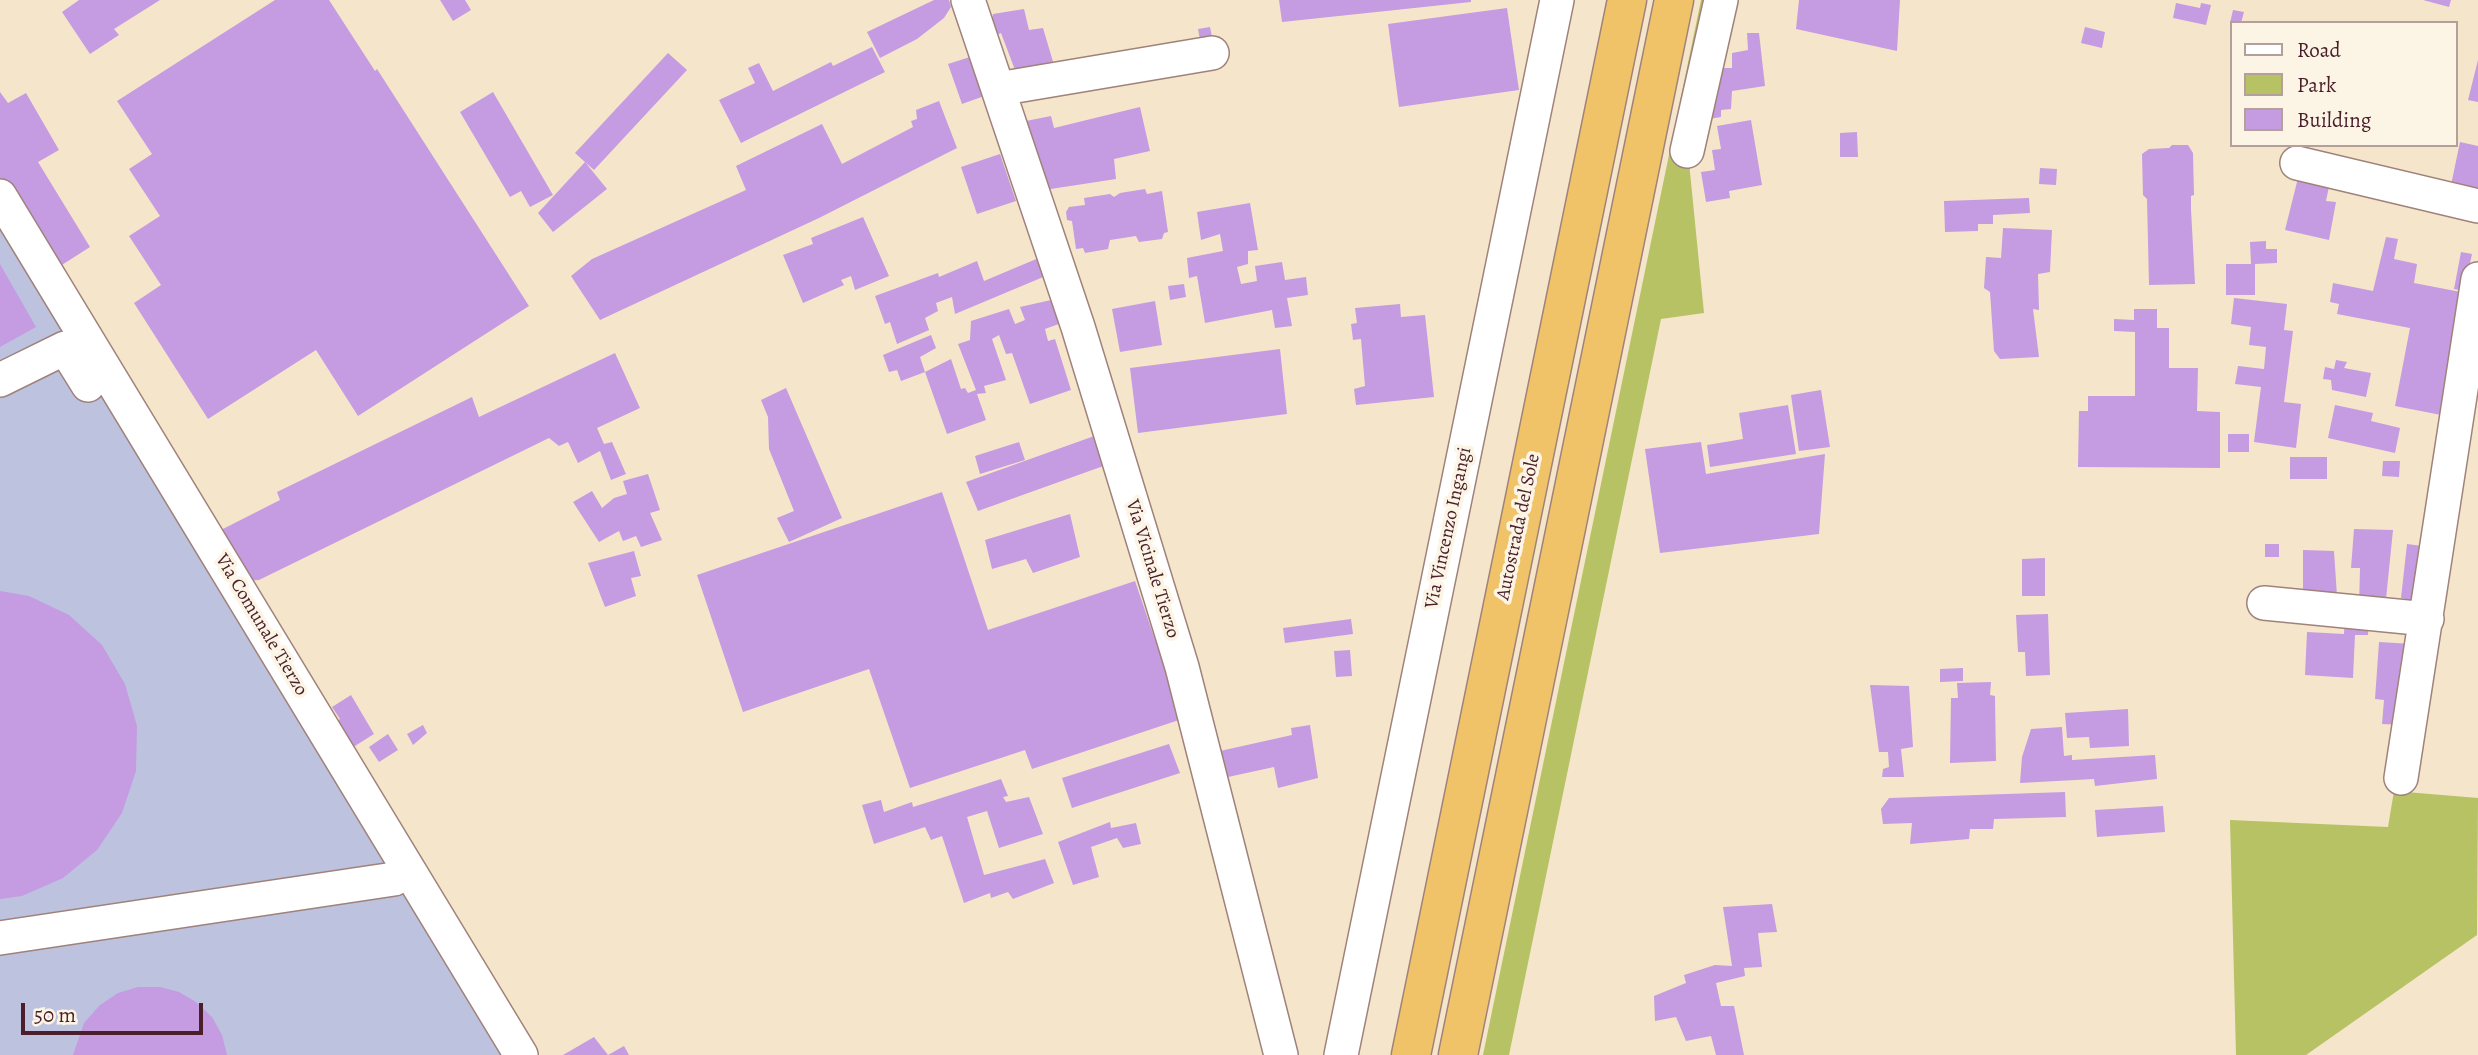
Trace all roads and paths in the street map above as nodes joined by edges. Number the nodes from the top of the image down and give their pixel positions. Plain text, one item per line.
1 (968, 0) edge
2 (1557, 0) edge
3 (1627, 0) edge
4 (1674, 0) edge
5 (1721, 0) edge
6 (1212, 53) dead end
7 (998, 89) junction
8 (1687, 151) dead end
9 (2297, 163) dead end
10 (0, 196) edge
11 (2478, 206) edge
12 (2478, 279) edge
13 (0, 380) edge
14 (2264, 603) dead end
15 (2427, 619) junction
16 (2401, 778) dead end
17 (394, 879) junction
18 (0, 937) edge
19 (505, 1055) edge
20 (522, 1055) edge
21 (1281, 1055) edge
22 (1340, 1055) edge
23 (1411, 1055) edge
24 (1458, 1055) edge

1 - 7 street, Via Vicinale Tierzo
2 - 22 street, Via Vincenzo Ingangi
3 - 23 highway, Autostrada del Sole
4 - 24 highway
5 - 8 street
6 - 7 street
7 - 21 street, Via Vicinale Tierzo
9 - 11 street
10 - 20 street, Via Comunale Tierzo
12 - 15 street
13 - 17 street
14 - 15 street
15 - 16 street
17 - 18 street
17 - 19 street

